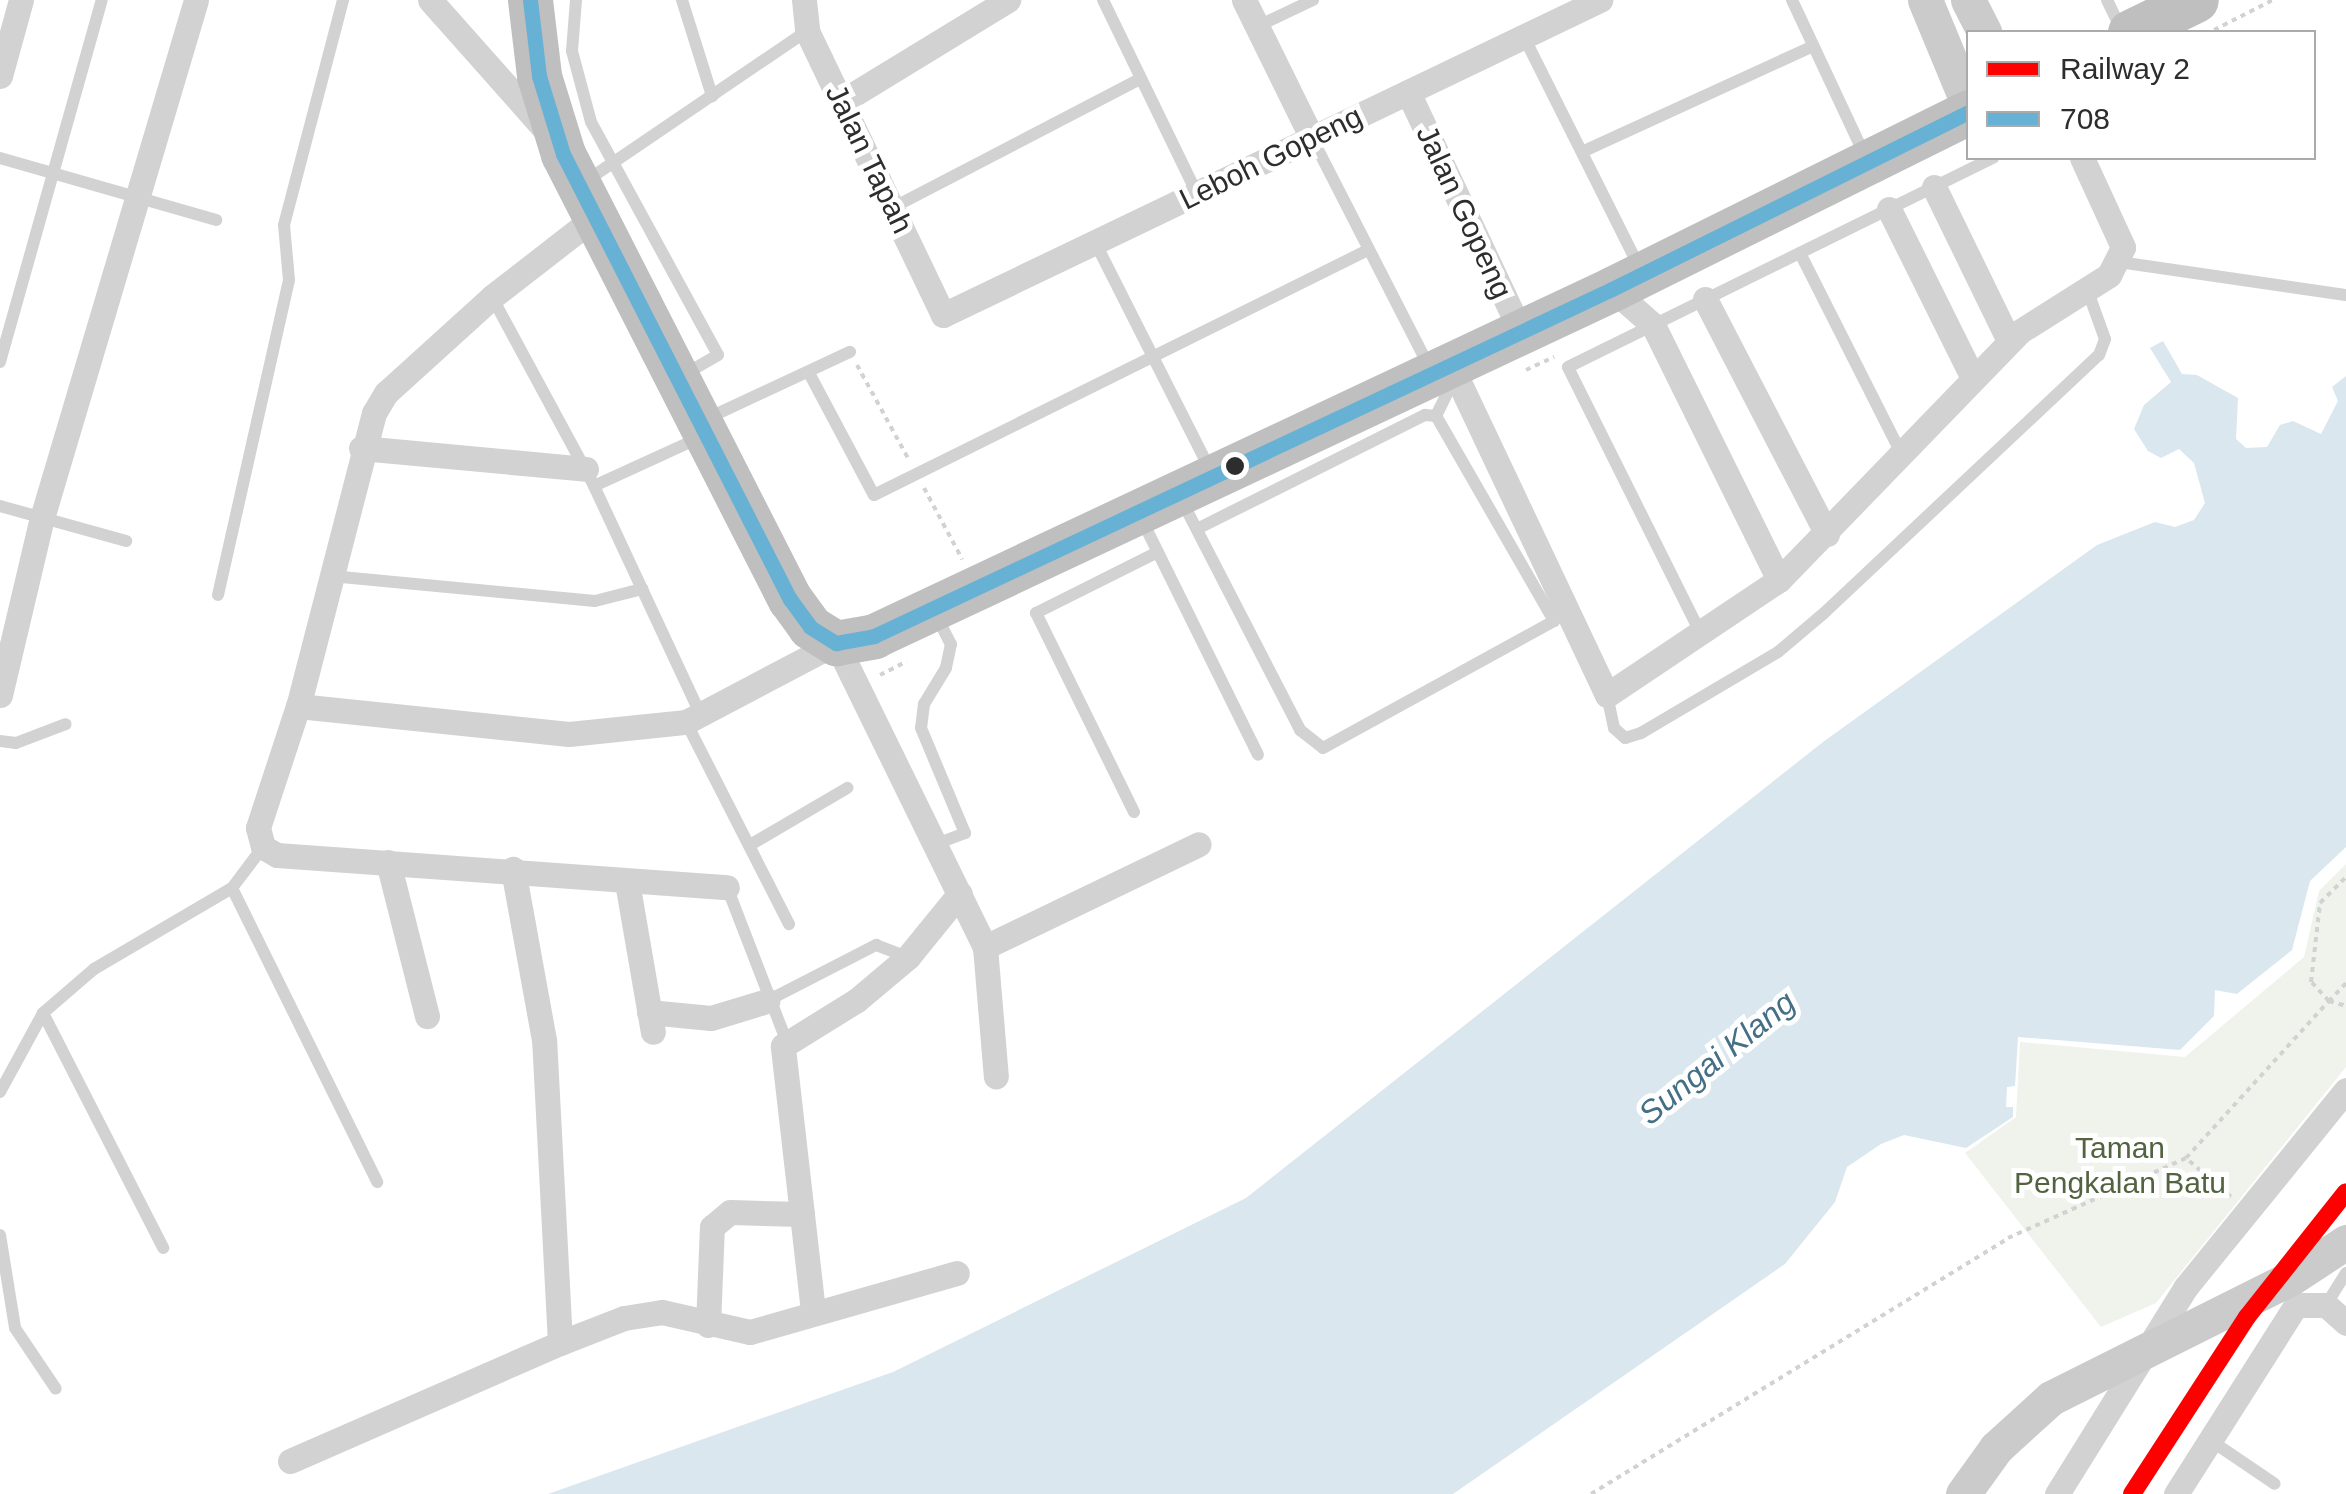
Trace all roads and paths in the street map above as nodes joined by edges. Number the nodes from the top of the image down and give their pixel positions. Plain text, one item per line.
1 (21, 0) edge
2 (102, 0) edge
3 (196, 0) edge
4 (343, 0) edge
5 (430, 0) edge
6 (530, 0) edge
7 (576, 0) edge
8 (682, 0) edge
9 (804, 0) edge
10 (1008, 0) edge
11 (1103, 0) edge
12 (1244, 0) edge
13 (1313, 0) edge
14 (1600, 0) edge
15 (1792, 0) edge
16 (1925, 0) edge
17 (1968, 0) edge
18 (2107, 0) edge
19 (2196, 0) edge
20 (2273, 0) edge
21 (1258, 26) junction
22 (1983, 30) edge
23 (2121, 30) edge
24 (2134, 30) edge
25 (2214, 30) edge
26 (807, 31) junction
27 (1524, 37) junction
28 (1813, 46) junction
29 (0, 76) edge
30 (1140, 78) junction
31 (1408, 92) junction
32 (712, 96) junction
33 (1966, 99) edge
34 (842, 102) junction
35 (1966, 113) edge
36 (1312, 138) junction
37 (1584, 151) junction
38 (0, 158) edge
39 (1989, 160) edge
40 (2083, 160) edge
41 (1869, 166) junction
42 (53, 173) junction
43 (587, 180) junction
44 (1934, 187) junction
45 (1197, 194) junction
46 (136, 197) junction
47 (894, 207) junction
48 (1889, 209) junction
49 (216, 220) dead end
50 (1095, 242) junction
51 (1368, 250) junction
52 (1800, 253) junction
53 (2119, 262) junction
54 (1627, 282) junction
55 (2086, 289) junction
56 (2346, 294) edge
57 (492, 297) junction
58 (1706, 299) junction
59 (943, 315) joint
60 (1654, 325) junction
61 (1521, 332) junction
62 (2010, 342) junction
63 (850, 352) dead end
64 (1150, 355) junction
65 (0, 362) edge
66 (810, 372) junction
67 (1973, 378) junction
68 (1444, 382) junction
69 (1409, 423) junction
70 (702, 428) junction
71 (1448, 430) junction
72 (361, 448) junction
73 (1900, 452) junction
74 (590, 478) junction
75 (1182, 503) junction
76 (0, 506) edge
77 (42, 518) junction
78 (1827, 534) junction
79 (126, 541) dead end
80 (1158, 552) junction
81 (331, 576) junction
82 (1779, 580) junction
83 (642, 589) junction
84 (218, 595) dead end
85 (933, 608) junction
86 (1702, 636) junction
87 (836, 643) junction
88 (1608, 694) junction
89 (0, 695) edge
90 (298, 706) junction
91 (694, 719) junction
92 (66, 724) dead end
93 (0, 741) edge
94 (1258, 755) dead end
95 (847, 788) dead end
96 (1134, 812) dead end
97 (937, 844) junction
98 (1199, 844) dead end
99 (750, 845) junction
100 (263, 847) junction
101 (388, 862) junction
102 (513, 869) junction
103 (2346, 877) edge
104 (627, 882) junction
105 (727, 887) joint
106 (232, 888) junction
107 (960, 893) junction
108 (789, 924) dead end
109 (984, 947) junction
110 (908, 957) junction
111 (2346, 984) edge
112 (767, 1001) junction
113 (2330, 1002) junction
114 (2346, 1006) edge
115 (43, 1013) junction
116 (428, 1016) dead end
117 (786, 1040) junction
118 (996, 1077) dead end
119 (2346, 1090) edge
120 (0, 1092) edge
121 (2186, 1158) junction
122 (377, 1182) dead end
123 (2246, 1210) junction
124 (802, 1214) junction
125 (0, 1234) edge
126 (2346, 1242) edge
127 (163, 1248) dead end
128 (957, 1273) dead end
129 (2346, 1274) edge
130 (2326, 1305) junction
131 (813, 1311) junction
132 (2346, 1322) edge
133 (708, 1325) junction
134 (560, 1343) junction
135 (56, 1389) dead end
136 (2210, 1440) junction
137 (290, 1461) dead end
138 (2275, 1484) dead end
139 (1590, 1494) edge
140 (1963, 1494) edge
141 (2057, 1494) edge
142 (2176, 1494) edge

1 - 29 street
2 - 42 lane
3 - 46 street
4 - 84 lane
5 - 43 street
6 - 43 highway
7 - 43 lane
8 - 32 lane
9 - 26 street, Jalan Tapah
10 - 34 street
11 - 30 lane
12 - 21 street
13 - 21 lane
14 - 27 street, Leboh Gopeng
15 - 28 lane
16 - 33 main road
17 - 22 main road
18 - 23 lane
19 - 24 highway
20 - 25 path
21 - 36 street
26 - 32 lane
26 - 34 street, Jalan Tapah
27 - 31 street, Leboh Gopeng
27 - 37 lane
28 - 37 lane
28 - 41 lane
30 - 45 lane
30 - 47 lane
31 - 36 street, Leboh Gopeng
31 - 61 street, Jalan Gopeng
32 - 43 lane
34 - 47 street, Jalan Tapah
35 - 41 highway
36 - 45 street, Leboh Gopeng
36 - 51 lane
37 - 54 lane
38 - 42 lane
39 - 44 lane
40 - 53 street
41 - 54 highway
42 - 46 lane
42 - 65 lane
43 - 57 street
43 - 70 highway
44 - 48 lane
44 - 62 street
45 - 50 street, Leboh Gopeng
46 - 49 lane
46 - 77 street
47 - 59 street, Jalan Tapah
48 - 52 lane
48 - 67 street
50 - 59 street, Leboh Gopeng
50 - 64 lane
51 - 64 lane
51 - 68 lane
52 - 58 lane
52 - 73 lane
53 - 55 street
53 - 56 lane
54 - 60 street
54 - 61 highway
55 - 62 street
55 - 88 lane
57 - 72 street
57 - 74 lane
58 - 60 lane
58 - 78 street
60 - 82 street
60 - 86 lane
61 - 68 highway
62 - 67 street
63 - 66 lane
64 - 66 lane
64 - 75 lane
66 - 70 lane
67 - 73 street
68 - 69 lane
68 - 71 lane
68 - 75 highway
68 - 88 street
69 - 71 lane
69 - 75 lane
70 - 74 lane
70 - 87 highway
71 - 75 lane
72 - 74 street
72 - 81 street
73 - 78 street
74 - 83 lane
75 - 80 lane
75 - 85 highway
76 - 77 lane
77 - 79 lane
77 - 89 street
78 - 82 street
80 - 94 lane
80 - 96 lane
81 - 83 lane
81 - 90 street
82 - 86 street
83 - 91 lane
85 - 87 highway
85 - 97 lane
86 - 88 street
87 - 91 street
87 - 97 street
90 - 91 street
90 - 100 street
91 - 99 lane
92 - 93 lane
95 - 99 lane
97 - 107 street
98 - 109 street
99 - 108 lane
100 - 101 street
100 - 106 lane
101 - 102 street
101 - 116 street
102 - 104 street
102 - 134 street
103 - 113 path
104 - 105 street
104 - 112 street
105 - 112 lane
106 - 115 lane
106 - 122 lane
107 - 109 street
107 - 110 street
109 - 118 street
110 - 112 lane
110 - 117 street
111 - 113 path
112 - 117 lane
113 - 114 path
113 - 121 path
115 - 120 lane
115 - 127 lane
117 - 124 street
119 - 123 street
121 - 123 path
121 - 139 path
123 - 141 street
124 - 131 street
124 - 133 street
125 - 135 lane
126 - 140 main road, bridge
128 - 131 street
129 - 130 lane
130 - 132 street
130 - 136 street
131 - 133 street
133 - 134 street
134 - 137 street
136 - 138 lane
136 - 142 street

